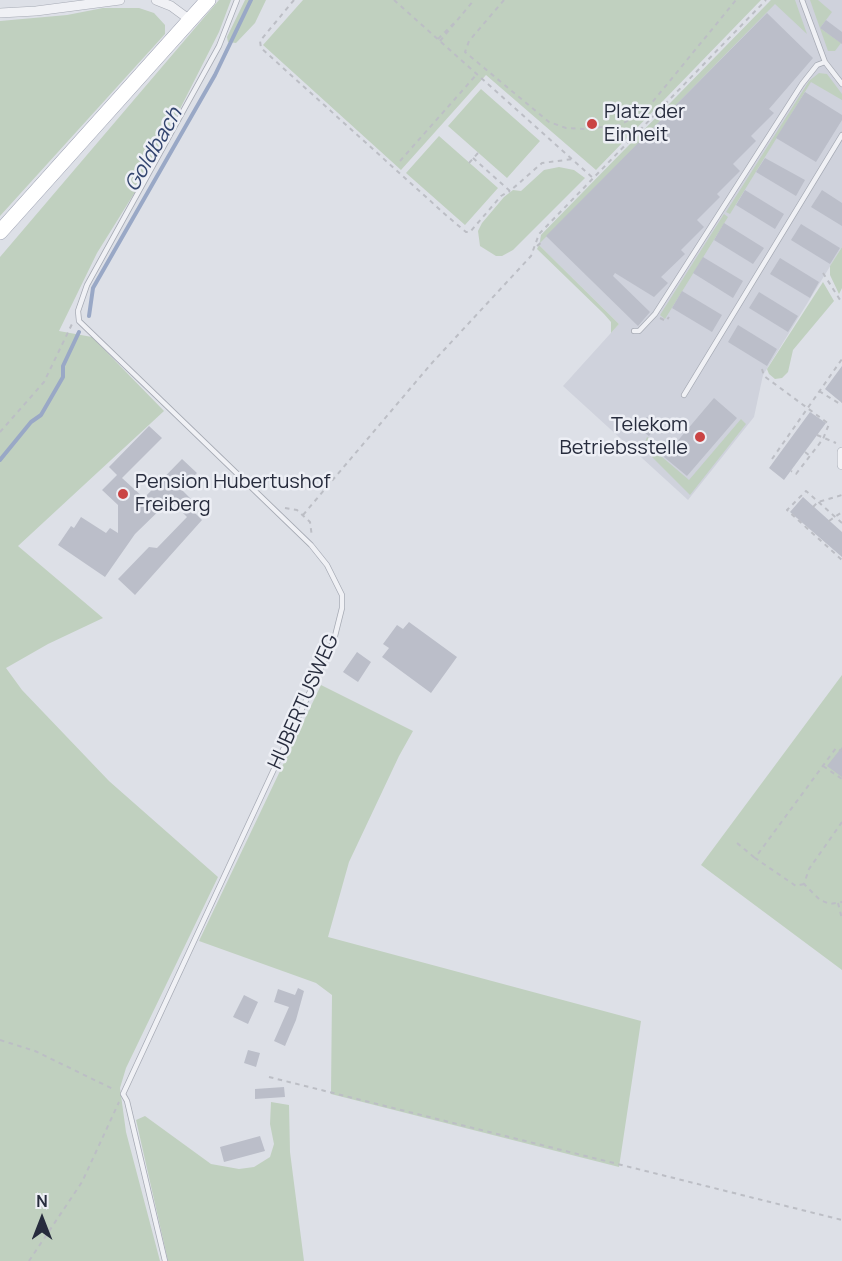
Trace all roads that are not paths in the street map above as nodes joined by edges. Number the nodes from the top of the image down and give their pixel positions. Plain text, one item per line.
1 (120, 0) edge
2 (156, 0) edge
3 (208, 0) edge
4 (237, 0) edge
5 (802, 0) edge
6 (0, 13) edge
7 (190, 20) junction
8 (825, 62) junction
9 (842, 84) edge
10 (842, 135) edge
11 (0, 232) edge
12 (633, 331) dead end
13 (684, 395) dead end
14 (842, 452) edge
15 (842, 465) edge
16 (165, 1261) edge

1 - 6 street
2 - 7 street
3 - 7 main road
4 - 16 lane, HUBERTUSWEG
5 - 8 lane
7 - 11 main road
8 - 9 lane
8 - 12 lane
10 - 13 lane
14 - 15 street

